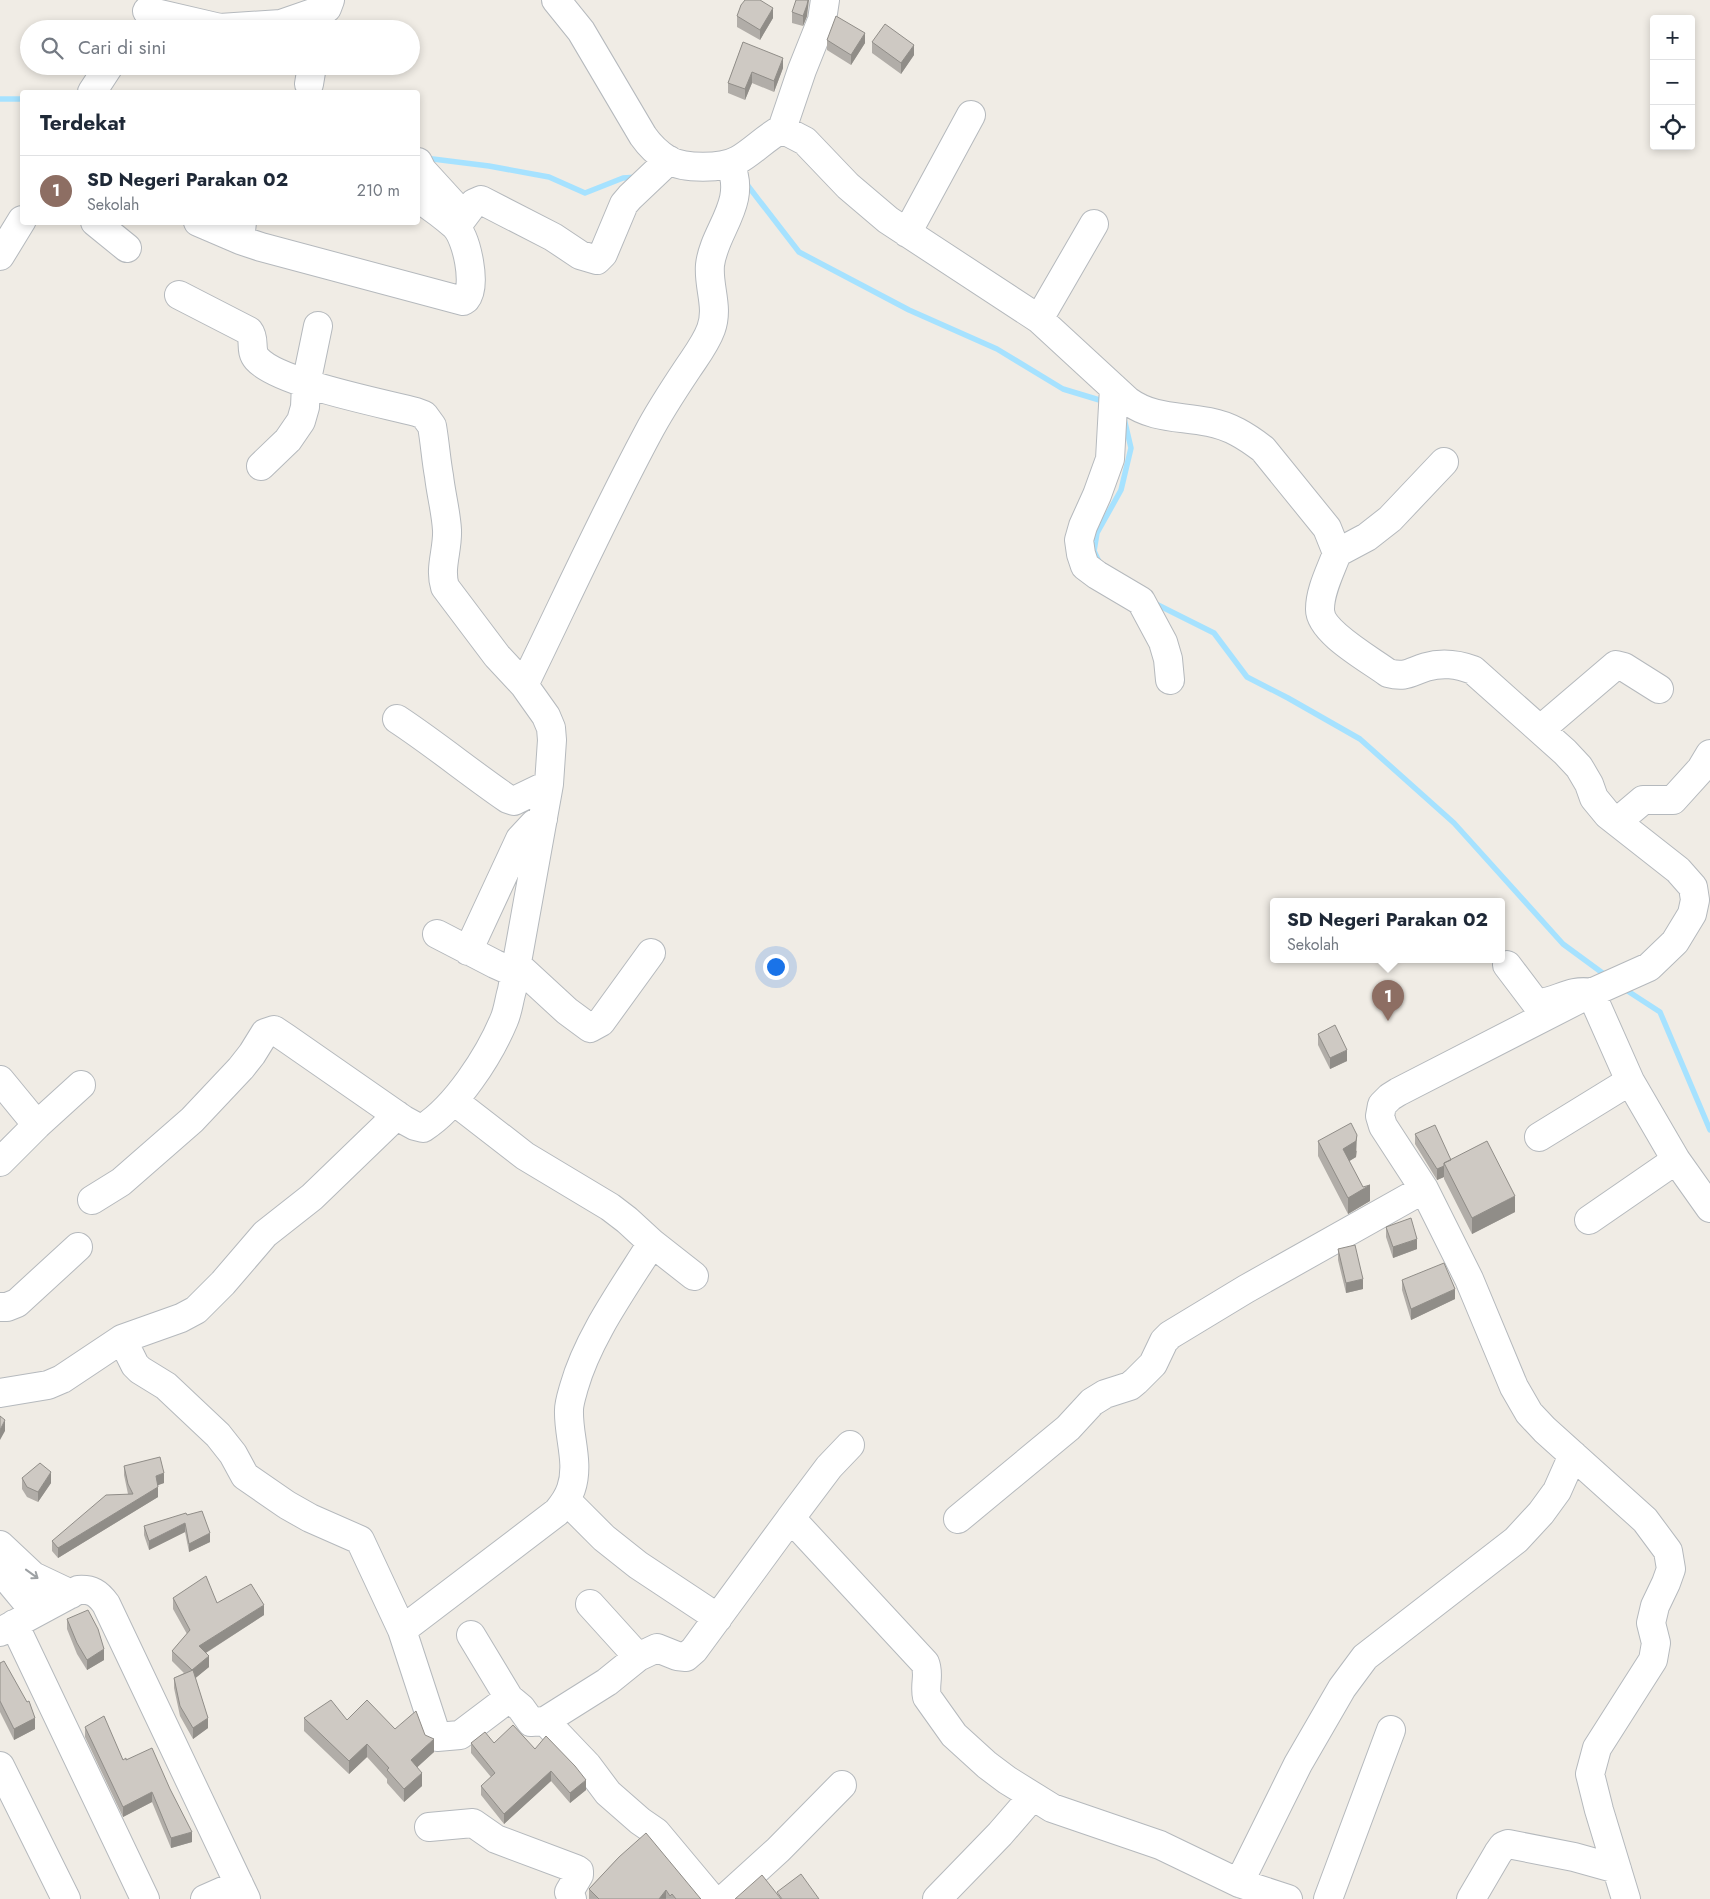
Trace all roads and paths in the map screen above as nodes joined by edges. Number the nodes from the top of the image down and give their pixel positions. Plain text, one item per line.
1 (556, 0) edge
2 (825, 0) edge
3 (326, 12) edge
4 (144, 13) edge
5 (179, 20) edge
6 (296, 20) edge
7 (103, 75) edge
8 (93, 90) edge
9 (970, 115) dead end
10 (782, 129) junction
11 (665, 164) junction
12 (420, 166) edge
13 (733, 177) junction
14 (420, 199) edge
15 (460, 222) junction
16 (20, 223) edge
17 (1094, 224) dead end
18 (99, 225) edge
19 (212, 225) edge
20 (241, 231) edge
21 (907, 233) junction
22 (127, 248) dead end
23 (0, 256) edge
24 (179, 295) dead end
25 (1039, 320) junction
26 (318, 326) dead end
27 (306, 384) junction
28 (1113, 400) junction
29 (1444, 462) dead end
30 (261, 466) dead end
31 (1337, 553) junction
32 (1170, 680) dead end
33 (524, 685) junction
34 (1659, 689) dead end
35 (397, 719) dead end
36 (1541, 729) junction
37 (1710, 754) edge
38 (549, 784) junction
39 (543, 819) junction
40 (1617, 822) junction
41 (1702, 882) edge
42 (437, 934) dead end
43 (468, 950) junction
44 (651, 953) dead end
45 (1507, 965) dead end
46 (516, 969) junction
47 (1599, 989) junction
48 (0, 1080) edge
49 (1630, 1081) junction
50 (81, 1085) dead end
51 (454, 1101) junction
52 (397, 1115) junction
53 (37, 1124) junction
54 (1539, 1137) dead end
55 (1676, 1160) junction
56 (0, 1162) edge
57 (1424, 1189) junction
58 (92, 1200) dead end
59 (1710, 1208) edge
60 (1589, 1220) dead end
61 (652, 1243) junction
62 (78, 1248) dead end
63 (694, 1276) dead end
64 (0, 1307) edge
65 (122, 1339) junction
66 (0, 1393) edge
67 (850, 1445) dead end
68 (1573, 1455) junction
69 (566, 1500) junction
70 (790, 1519) junction
71 (958, 1520) dead end
72 (0, 1545) edge
73 (0, 1570) edge
74 (71, 1594) junction
75 (590, 1604) dead end
76 (718, 1618) junction
77 (17, 1623) edge
78 (402, 1630) junction
79 (471, 1635) dead end
80 (638, 1657) junction
81 (509, 1698) junction
82 (545, 1721) junction
83 (1391, 1730) dead end
84 (0, 1766) edge
85 (842, 1785) dead end
86 (1032, 1796) junction
87 (429, 1827) dead end
88 (1617, 1869) junction
89 (1239, 1883) junction
90 (242, 1892) edge
91 (66, 1899) edge
92 (145, 1899) edge
93 (205, 1899) edge
94 (572, 1899) edge
95 (712, 1899) edge
96 (724, 1899) edge
97 (936, 1899) edge
98 (1288, 1899) edge
99 (1328, 1899) edge
100 (1471, 1899) edge
101 (1626, 1899) edge

1 - 11 street
2 - 10 street
3 - 6 street
4 - 5 street
7 - 8 street
9 - 21 street
10 - 13 street
10 - 21 street
11 - 13 street
11 - 15 street
12 - 15 street
13 - 33 street
14 - 15 street
15 - 20 street
16 - 23 street
17 - 25 street
18 - 22 street
19 - 20 street
21 - 25 street
24 - 27 street
25 - 28 street
26 - 27 street
27 - 30 street
27 - 33 street
28 - 31 street
28 - 32 street
29 - 31 street
31 - 36 street
33 - 38 street
34 - 36 street
35 - 38 street
36 - 40 street
37 - 40 street
38 - 39 street
39 - 43 street
39 - 46 street
40 - 41 street
41 - 47 street
42 - 43 street
43 - 46 street
44 - 46 street
45 - 47 street
46 - 51 street
47 - 49 street
47 - 57 street
48 - 53 street
49 - 54 street
49 - 55 street
50 - 53 street
51 - 52 street
51 - 61 street
52 - 58 street
52 - 65 street
53 - 56 street
55 - 59 street
55 - 60 street
57 - 68 street
57 - 71 street
61 - 63 street
61 - 69 street
62 - 64 street
65 - 66 street
65 - 78 street
67 - 70 street
68 - 88 street
68 - 89 street
69 - 76 street
69 - 78 street
70 - 76 street
70 - 86 street
72 -> 74 street
73 - 77 street
74 - 77 street
74 - 90 street
75 - 80 street
76 - 80 street
77 - 92 street
78 - 81 street
79 - 81 street
80 - 82 street
81 - 82 street
82 - 95 street
83 - 99 street
84 - 91 street
85 - 96 street
86 - 89 street
86 - 97 street
87 - 94 street
88 - 100 street
88 - 101 street
89 - 98 street
90 - 93 street

